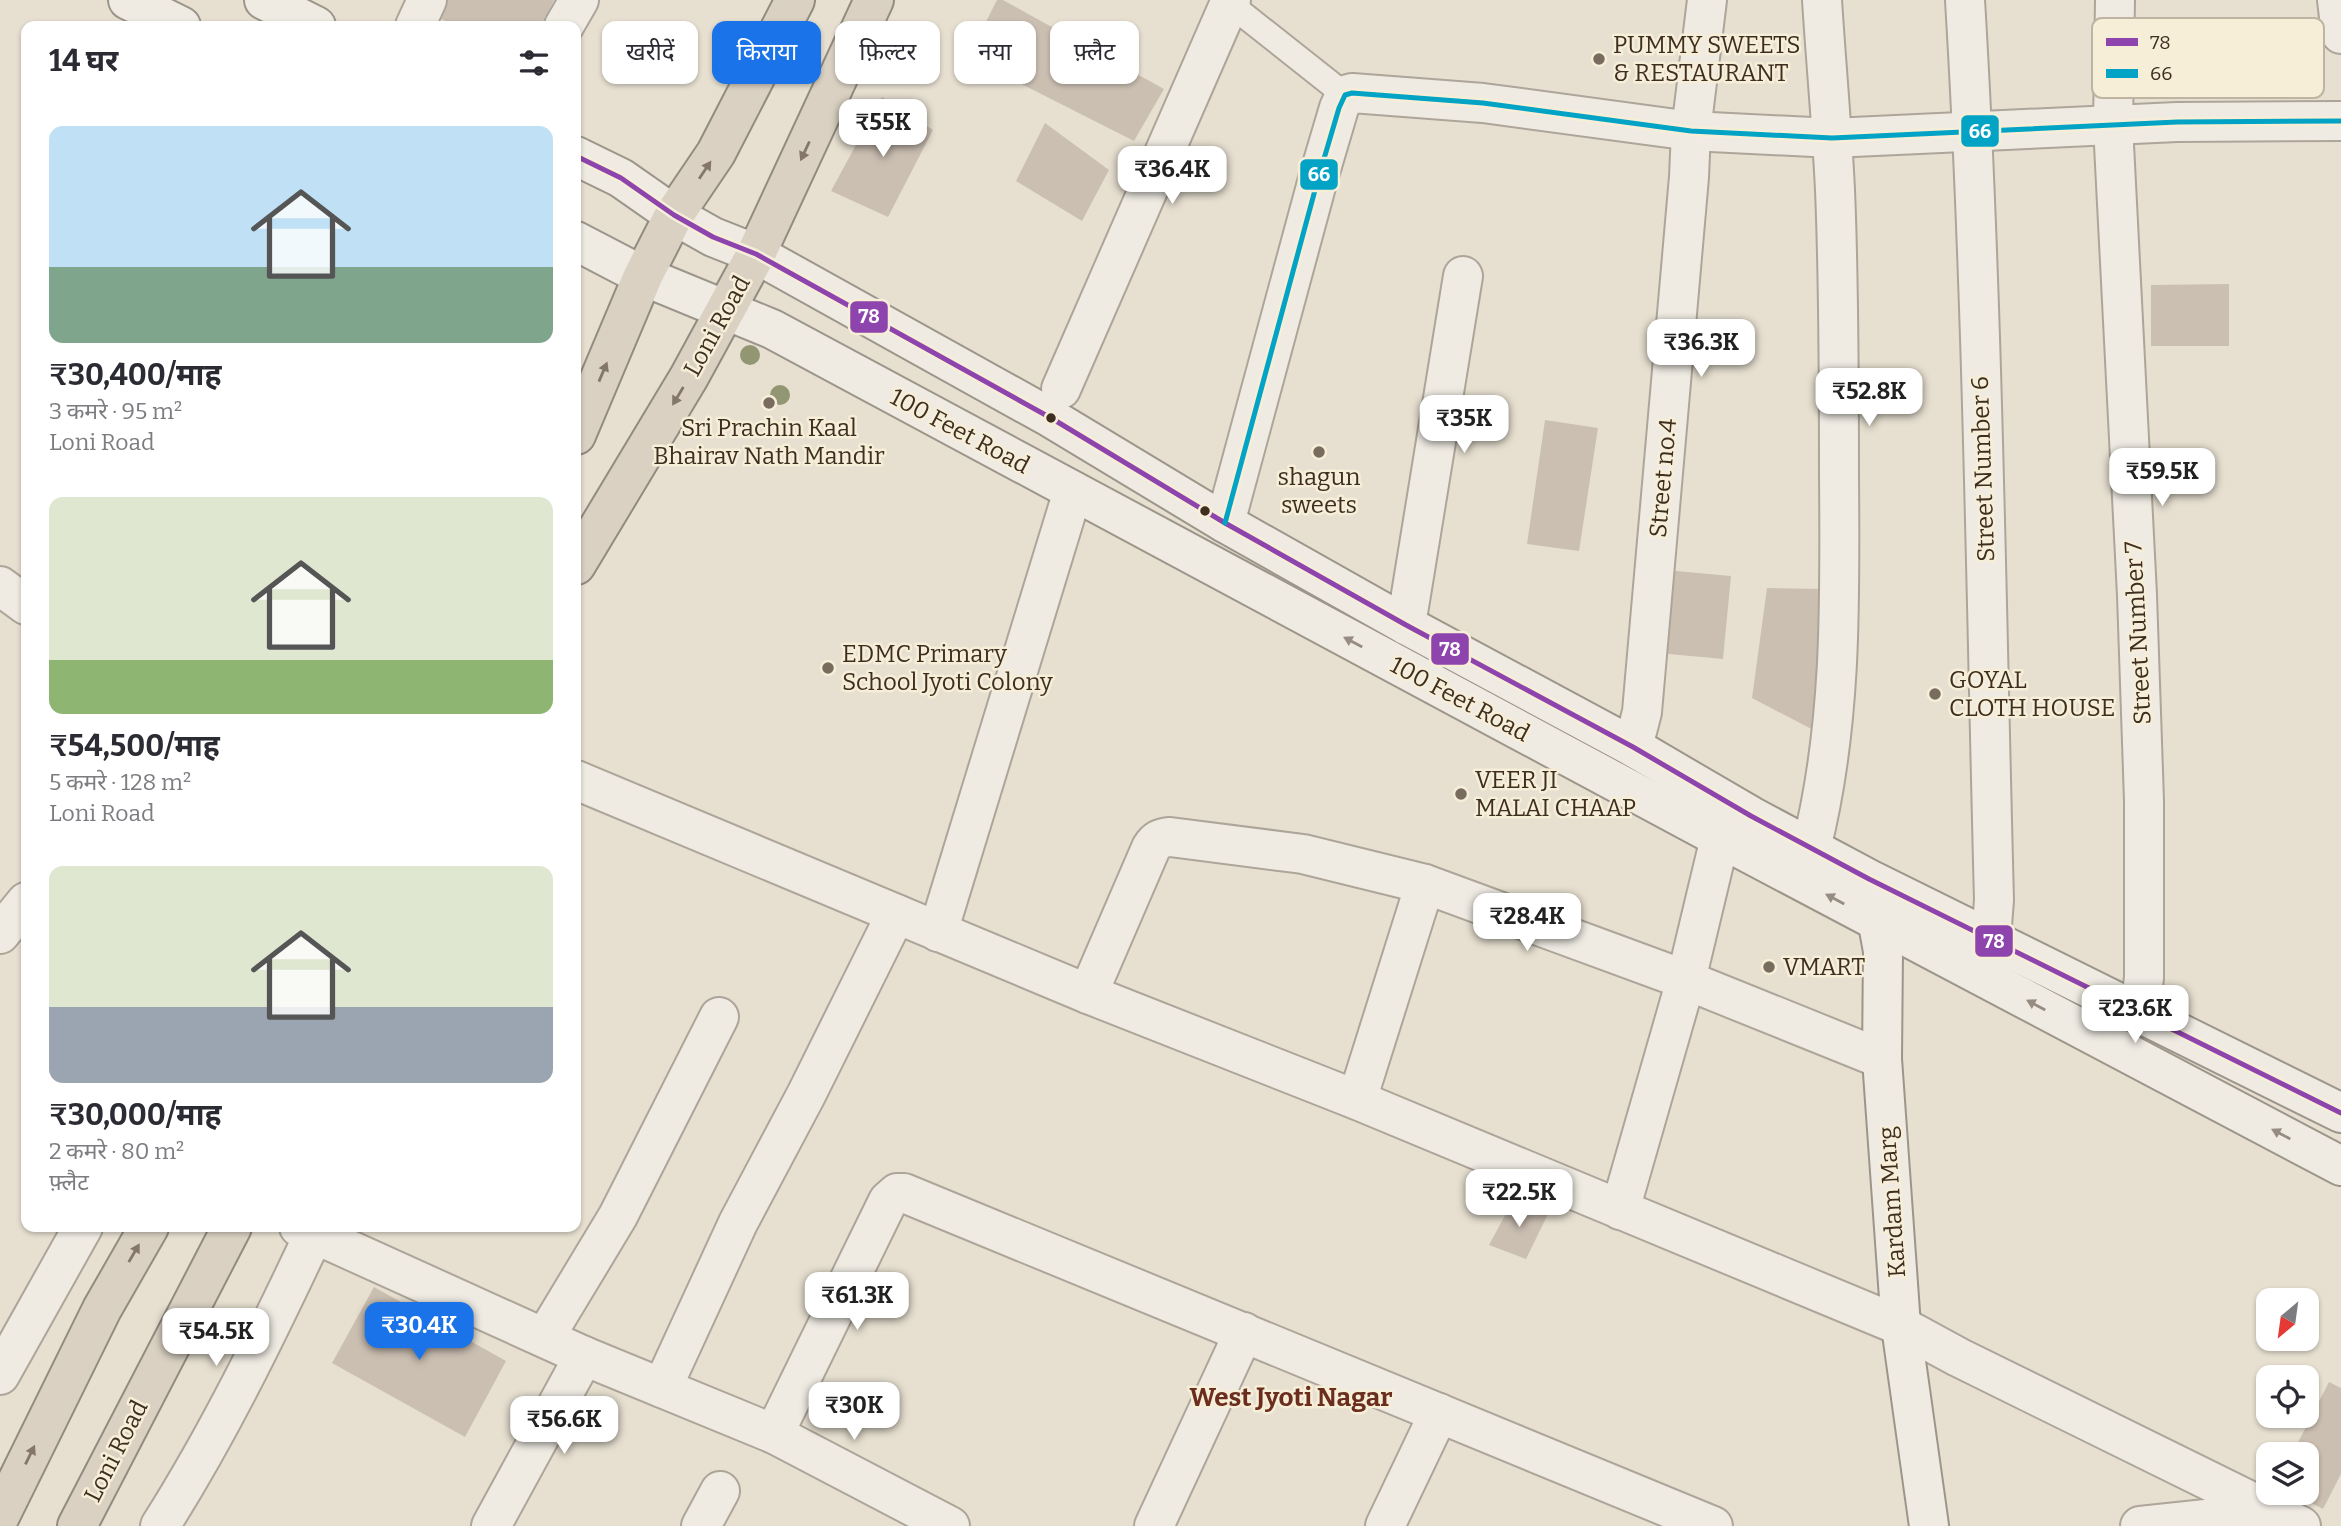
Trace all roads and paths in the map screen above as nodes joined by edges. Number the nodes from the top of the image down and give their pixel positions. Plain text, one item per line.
1 (128, 0) edge
2 (264, 0) edge
3 (428, 0) edge
4 (579, 0) edge
5 (796, 0) edge
6 (874, 0) edge
7 (1707, 0) edge
8 (1822, 0) edge
9 (1965, 0) edge
10 (2115, 0) edge
11 (2337, 0) edge
12 (1231, 2) edge
13 (2115, 18) edge
14 (171, 21) edge
15 (306, 21) edge
16 (418, 21) edge
17 (567, 21) edge
18 (2341, 34) edge
19 (1345, 95) junction
20 (2113, 98) edge
21 (2341, 121) edge
22 (2113, 125) junction
23 (1691, 131) junction
24 (1973, 132) junction
25 (1832, 138) junction
26 (581, 158) edge
27 (674, 215) junction
28 (581, 244) edge
29 (756, 254) junction
30 (643, 276) junction
31 (1462, 276) dead end
32 (725, 309) junction
33 (1061, 389) dead end
34 (581, 423) edge
35 (1073, 491) junction
36 (1226, 523) junction
37 (581, 557) edge
38 (0, 586) edge
39 (21, 601) edge
40 (1406, 625) junction
41 (1633, 747) junction
42 (581, 782) edge
43 (1720, 838) junction
44 (1811, 848) junction
45 (1869, 878) junction
46 (1426, 884) junction
47 (21, 909) edge
48 (896, 914) junction
49 (1879, 922) junction
50 (937, 932) junction
51 (0, 934) edge
52 (1991, 938) junction
53 (1686, 980) junction
54 (1088, 994) junction
55 (2139, 1014) junction
56 (719, 1017) dead end
57 (1882, 1059) junction
58 (1357, 1100) junction
59 (2341, 1113) edge
60 (2341, 1166) edge
61 (1620, 1210) junction
62 (80, 1232) edge
63 (146, 1232) edge
64 (229, 1232) edge
65 (306, 1232) edge
66 (311, 1232) edge
67 (1901, 1326) junction
68 (1244, 1332) junction
69 (545, 1338) junction
70 (584, 1356) junction
71 (0, 1375) edge
72 (662, 1388) junction
73 (1439, 1413) junction
74 (774, 1434) junction
75 (720, 1491) dead end
76 (0, 1516) edge
77 (2287, 1519) edge
78 (1691, 1522) edge
79 (77, 1526) edge
80 (160, 1526) edge
81 (491, 1526) edge
82 (701, 1526) edge
83 (950, 1526) edge
84 (1154, 1526) edge
85 (1385, 1526) edge
86 (1929, 1526) edge
87 (2140, 1526) edge

1 - 14 street
2 - 15 street
3 - 16 street
4 - 17 street
27 -> 5 highway
6 -> 29 highway, Loni Road
7 - 23 street, Street no.4
8 - 25 street
9 - 24 street, Street Number 6
10 - 13 street, Street Number 7
11 - 18 street
12 - 19 lane
12 - 33 street
19 - 23 street
19 - 36 street
20 - 22 street, Street Number 7
21 - 22 street
22 - 24 street
22 - 55 street, Street Number 7
23 - 25 street
23 - 41 street, Street no.4
24 - 25 street
24 - 52 street, Street Number 6
25 - 44 street
26 - 27 street, 100 Feet Road
27 - 29 street, 100 Feet Road
27 - 30 highway
28 - 30 street, 100 Feet Road
29 - 32 highway, Loni Road
29 - 36 street, 100 Feet Road
30 - 32 street, 100 Feet Road
34 -> 30 highway
31 - 40 street
32 - 35 street, 100 Feet Road
32 -> 37 highway, Loni Road
43 -> 35 street, 100 Feet Road
35 - 50 street
36 - 40 street, 100 Feet Road
38 - 39 street
40 - 41 street, 100 Feet Road
41 - 44 street, 100 Feet Road
42 - 48 street
49 -> 43 street, 100 Feet Road
43 - 53 street
44 - 45 street, 100 Feet Road
45 - 49 street, Kardam Marg
45 - 52 street, 100 Feet Road
46 - 53 street
46 - 54 street
46 - 58 street
47 - 51 street
48 - 50 street
48 - 72 street
49 - 57 street, Kardam Marg
60 -> 49 street, 100 Feet Road
50 - 54 street
52 - 55 street, 100 Feet Road
53 - 57 street
53 - 61 street
54 - 58 street
55 - 59 street, 100 Feet Road
56 - 69 street
57 - 67 street, Kardam Marg
58 - 61 street
61 - 67 street
62 - 71 street
76 -> 63 highway
64 - 79 highway, Loni Road
65 - 80 street
66 - 69 street
67 - 77 street
67 - 86 street, Kardam Marg
68 - 73 street
68 - 74 street
68 - 84 street
69 - 70 street
70 - 72 street
70 - 81 street
72 - 74 street
73 - 78 street
73 - 85 street
74 - 83 street
75 - 82 street
77 - 87 street

